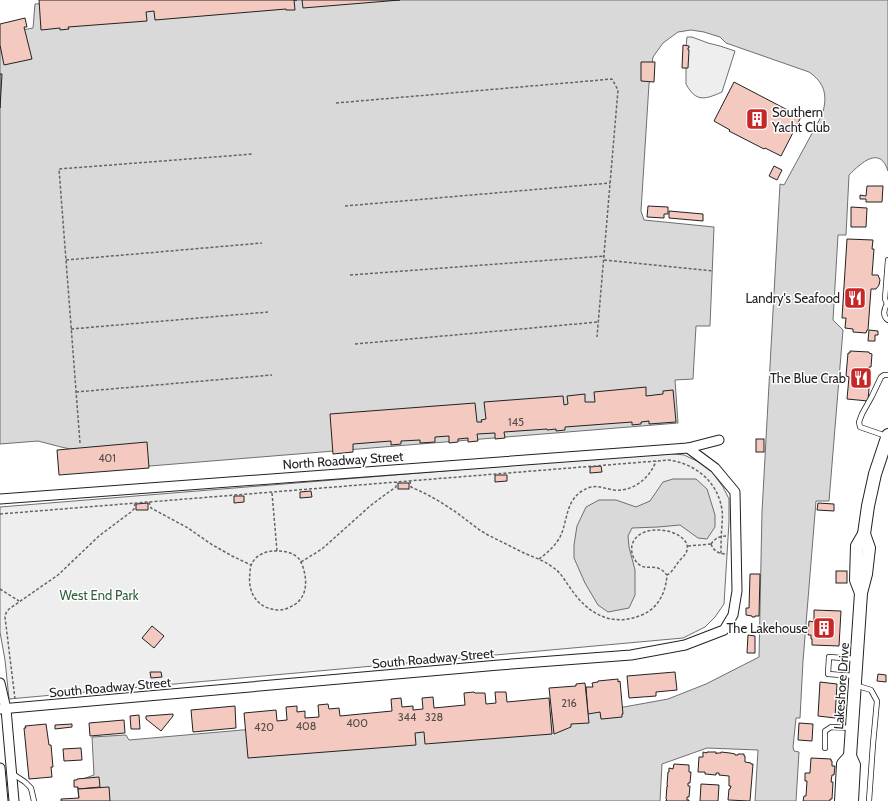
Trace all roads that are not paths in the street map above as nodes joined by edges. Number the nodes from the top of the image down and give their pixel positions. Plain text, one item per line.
1 (888, 260) edge
2 (888, 272) edge
3 (888, 304) edge
4 (888, 320) edge
5 (888, 375) edge
6 (888, 436) edge
7 (719, 440) dead end
8 (688, 448) junction
9 (0, 499) edge
10 (856, 659) junction
11 (855, 680) junction
12 (0, 683) edge
13 (3, 709) edge
14 (852, 728) junction
15 (825, 748) dead end
16 (850, 756) junction
17 (0, 768) edge
18 (11, 773) junction
19 (3, 801) edge
20 (14, 801) edge
21 (34, 801) edge
22 (841, 801) edge
23 (852, 801) edge
24 (869, 801) edge

1 - 2 lane
2 - 3 lane
3 - 4 lane
5 - 6 lane
6 - 10 street, Lakeshore Drive
7 - 8 street, North Roadway Street
8 - 9 street, North Roadway Street
8 - 13 street, South Roadway Street
10 - 11 street, Lakeshore Drive
10 - 11 lane
11 - 14 street, Lakeshore Drive
11 - 24 lane
12 - 13 street
13 - 18 street
14 - 15 lane
14 - 16 street, Lakeshore Drive
16 - 22 street, Lakeshore Drive
16 - 23 street, Lakeshore Drive
17 - 19 street
18 - 20 street
18 - 21 lane

